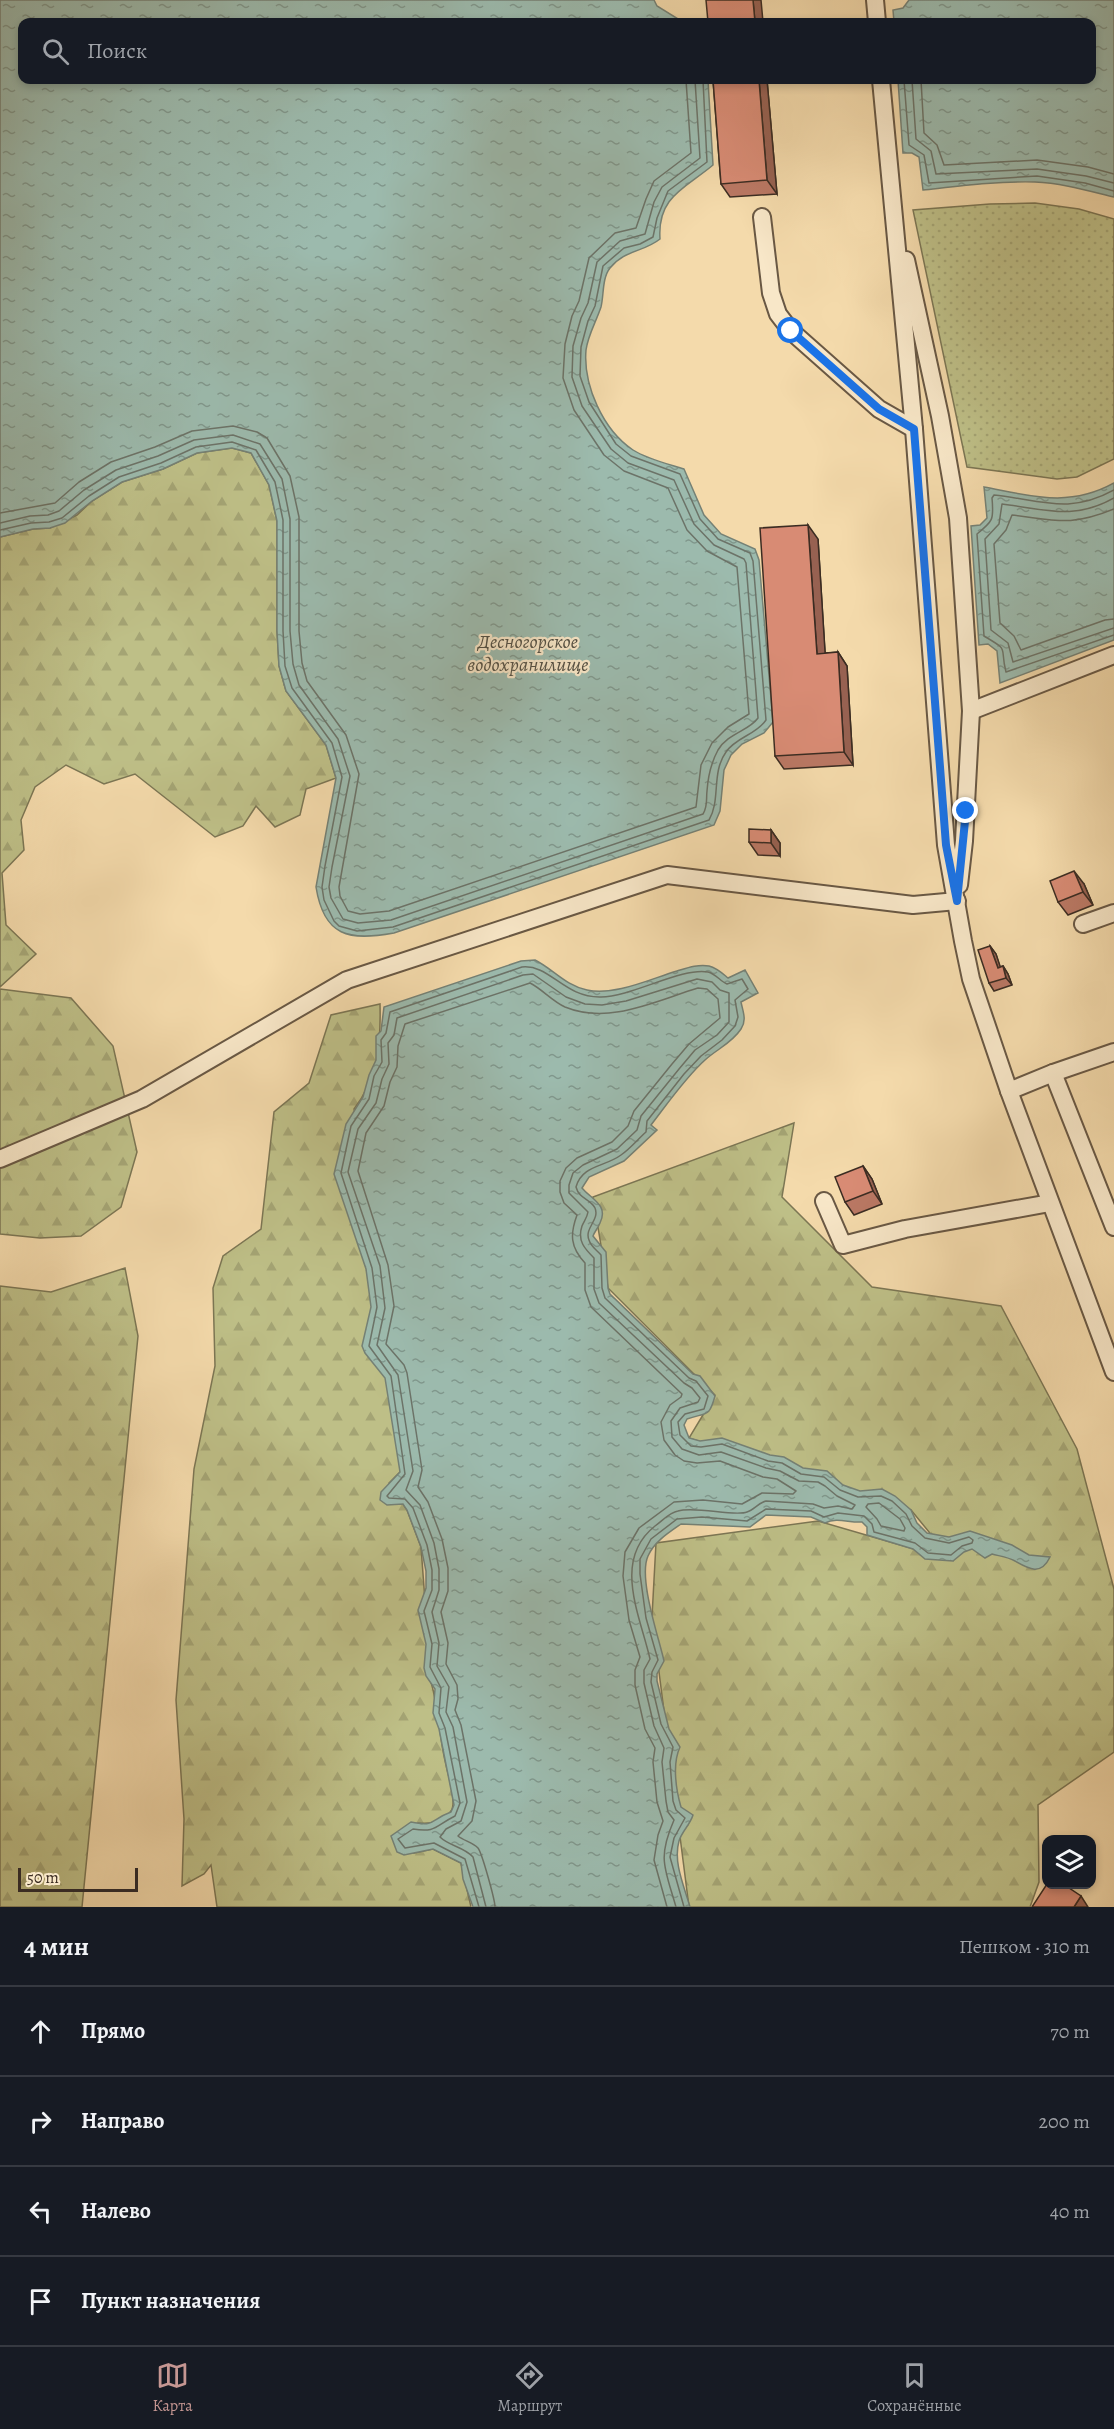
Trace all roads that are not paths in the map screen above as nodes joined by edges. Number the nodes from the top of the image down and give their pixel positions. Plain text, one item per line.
1 (875, 0) edge
2 (877, 18) edge
3 (881, 84) edge
4 (890, 184) junction
5 (762, 217) dead end
6 (914, 429) junction
7 (1114, 655) edge
8 (971, 711) junction
9 (957, 901) junction
10 (1114, 913) edge
11 (1083, 924) dead end
12 (1114, 1052) edge
13 (1053, 1073) junction
14 (1009, 1091) junction
15 (0, 1159) edge
16 (824, 1201) dead end
17 (1050, 1203) junction
18 (1114, 1227) edge
19 (1114, 1372) edge

1 - 2 street
3 - 4 street
4 - 6 street
4 - 8 street
5 - 6 street
6 - 9 street
7 - 8 street
8 - 9 street
9 - 14 street
9 - 15 street
10 - 11 street
12 - 13 street
13 - 14 street
13 - 18 street
14 - 17 street
16 - 17 street
17 - 19 street

